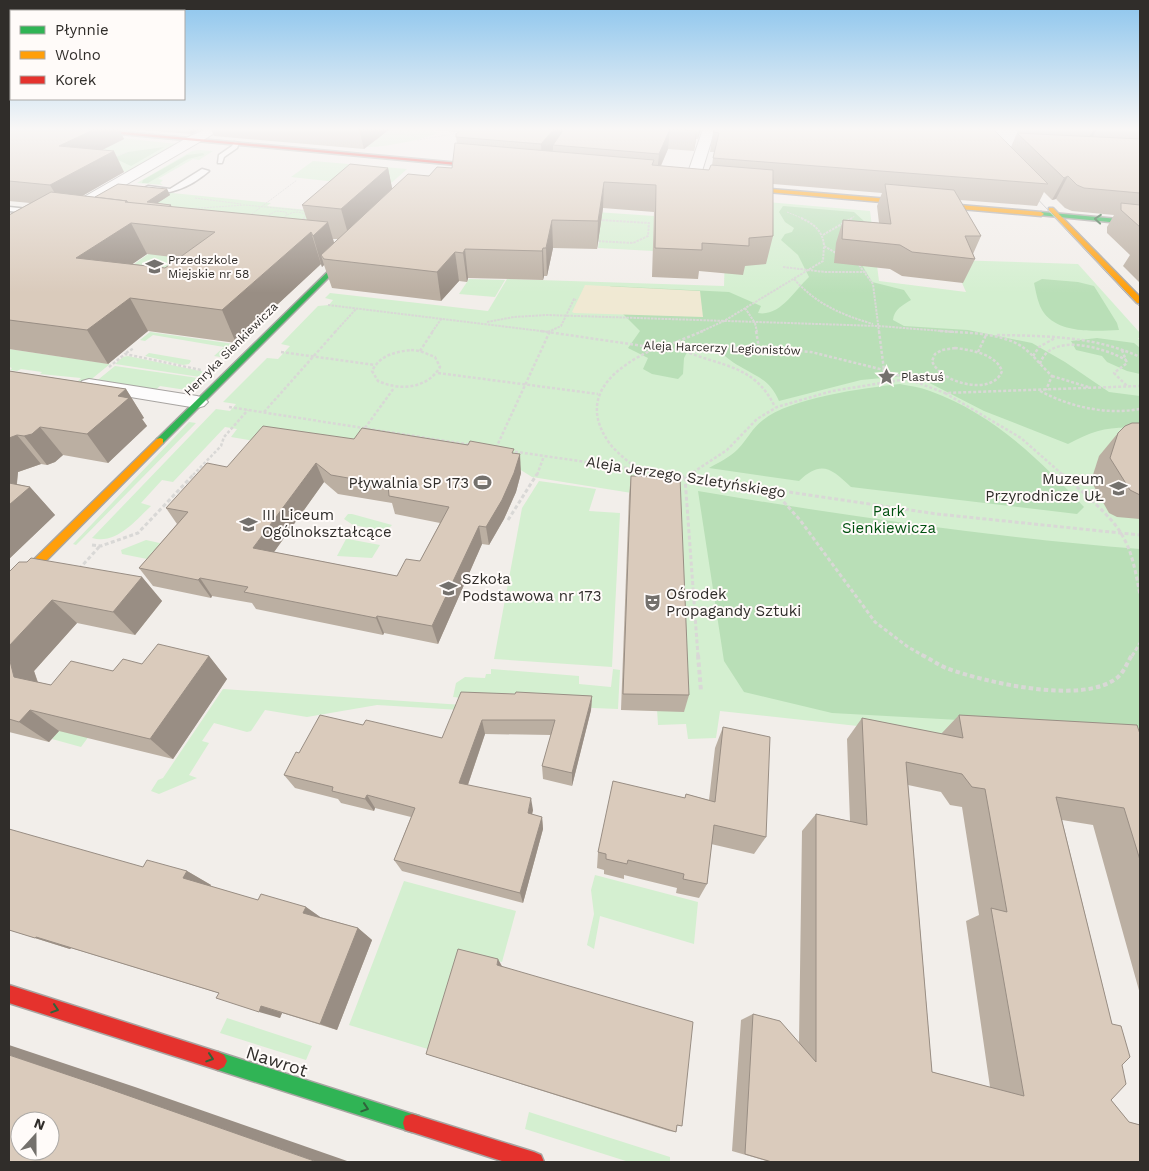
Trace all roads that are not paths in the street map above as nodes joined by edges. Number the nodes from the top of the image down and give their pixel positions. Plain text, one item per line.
1 (124, 184) edge
2 (183, 184) edge
3 (692, 184) edge
4 (705, 185) edge
5 (138, 187) edge
6 (724, 187) edge
7 (1042, 200) edge
8 (9, 209) edge
9 (64, 215) junction
10 (1057, 216) junction
11 (84, 217) edge
12 (1140, 223) edge
13 (357, 245) joint
14 (9, 246) edge
15 (335, 246) edge
16 (1140, 301) edge
17 (71, 383) edge
18 (197, 402) junction
19 (9, 591) edge
20 (9, 994) edge
21 (534, 1162) edge

1 - 9 street
2 - 5 lane
3 - 4 street
6 - 10 street
7 - 10 street
8 - 9 lane
9 - 11 street
9 - 14 street
12 -> 10 street
10 - 16 street
13 - 15 street
13 - 18 street, Henryka Sienkiewicza
17 - 18 street
18 - 19 street, Henryka Sienkiewicza
20 -> 21 street, Nawrot

